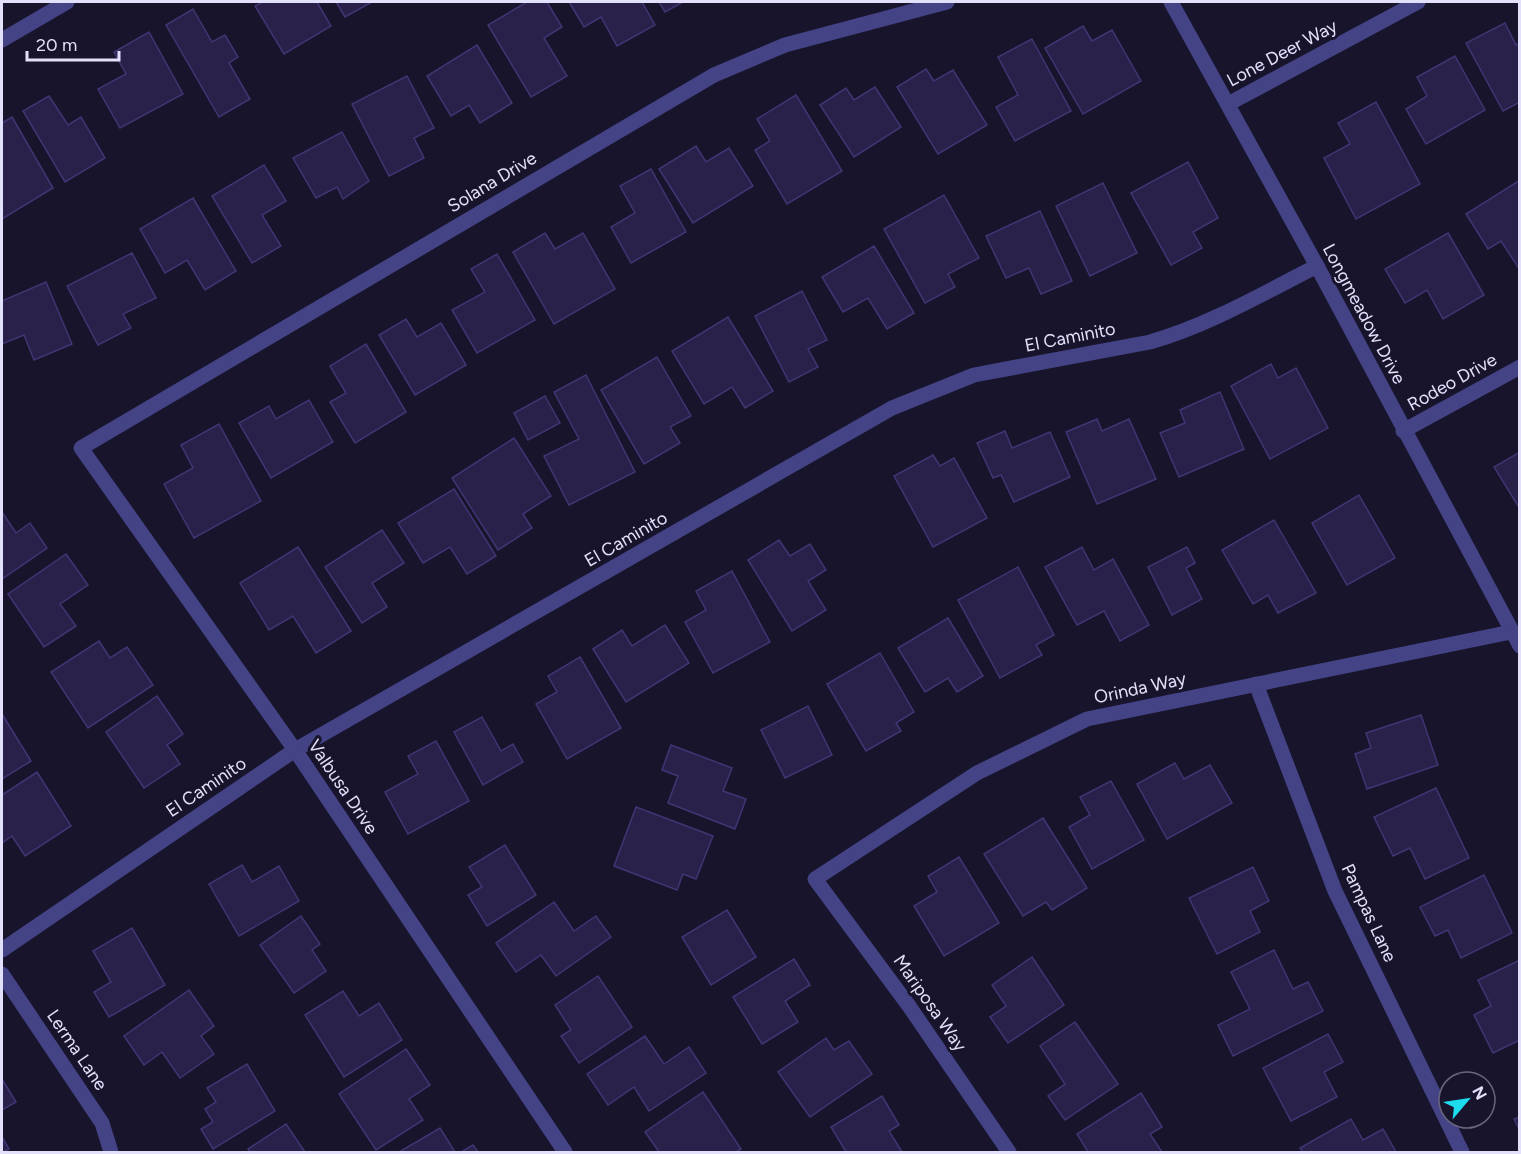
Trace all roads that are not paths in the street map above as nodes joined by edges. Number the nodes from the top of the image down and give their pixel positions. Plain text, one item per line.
1 (68, 2) edge
2 (947, 2) edge
3 (1171, 2) edge
4 (1419, 2) edge
5 (2, 40) edge
6 (1228, 104) junction
7 (1317, 266) junction
8 (1520, 367) edge
9 (1404, 431) junction
10 (81, 448) joint
11 (1511, 632) junction
12 (1520, 646) edge
13 (1256, 684) junction
14 (295, 750) junction
15 (815, 879) joint
16 (2, 950) edge
17 (2, 974) edge
18 (111, 1152) edge
19 (565, 1152) edge
20 (1009, 1152) edge
21 (1462, 1152) edge

1 - 5 street
2 - 10 street, Solana Drive
3 - 6 street, Longmeadow Drive
4 - 6 street, Lone Deer Way
6 - 7 street, Longmeadow Drive
7 - 9 street, Longmeadow Drive
7 - 14 street, El Caminito
8 - 9 street, Rodeo Drive
9 - 11 street, Longmeadow Drive
10 - 14 street, Valbusa Drive
11 - 12 street, Longmeadow Drive
11 - 13 street, Orinda Way
13 - 15 street, Orinda Way
13 - 21 street, Pampas Lane
14 - 16 street, El Caminito
14 - 19 street, Valbusa Drive
15 - 20 street, Mariposa Way
17 - 18 street, Lerma Lane

